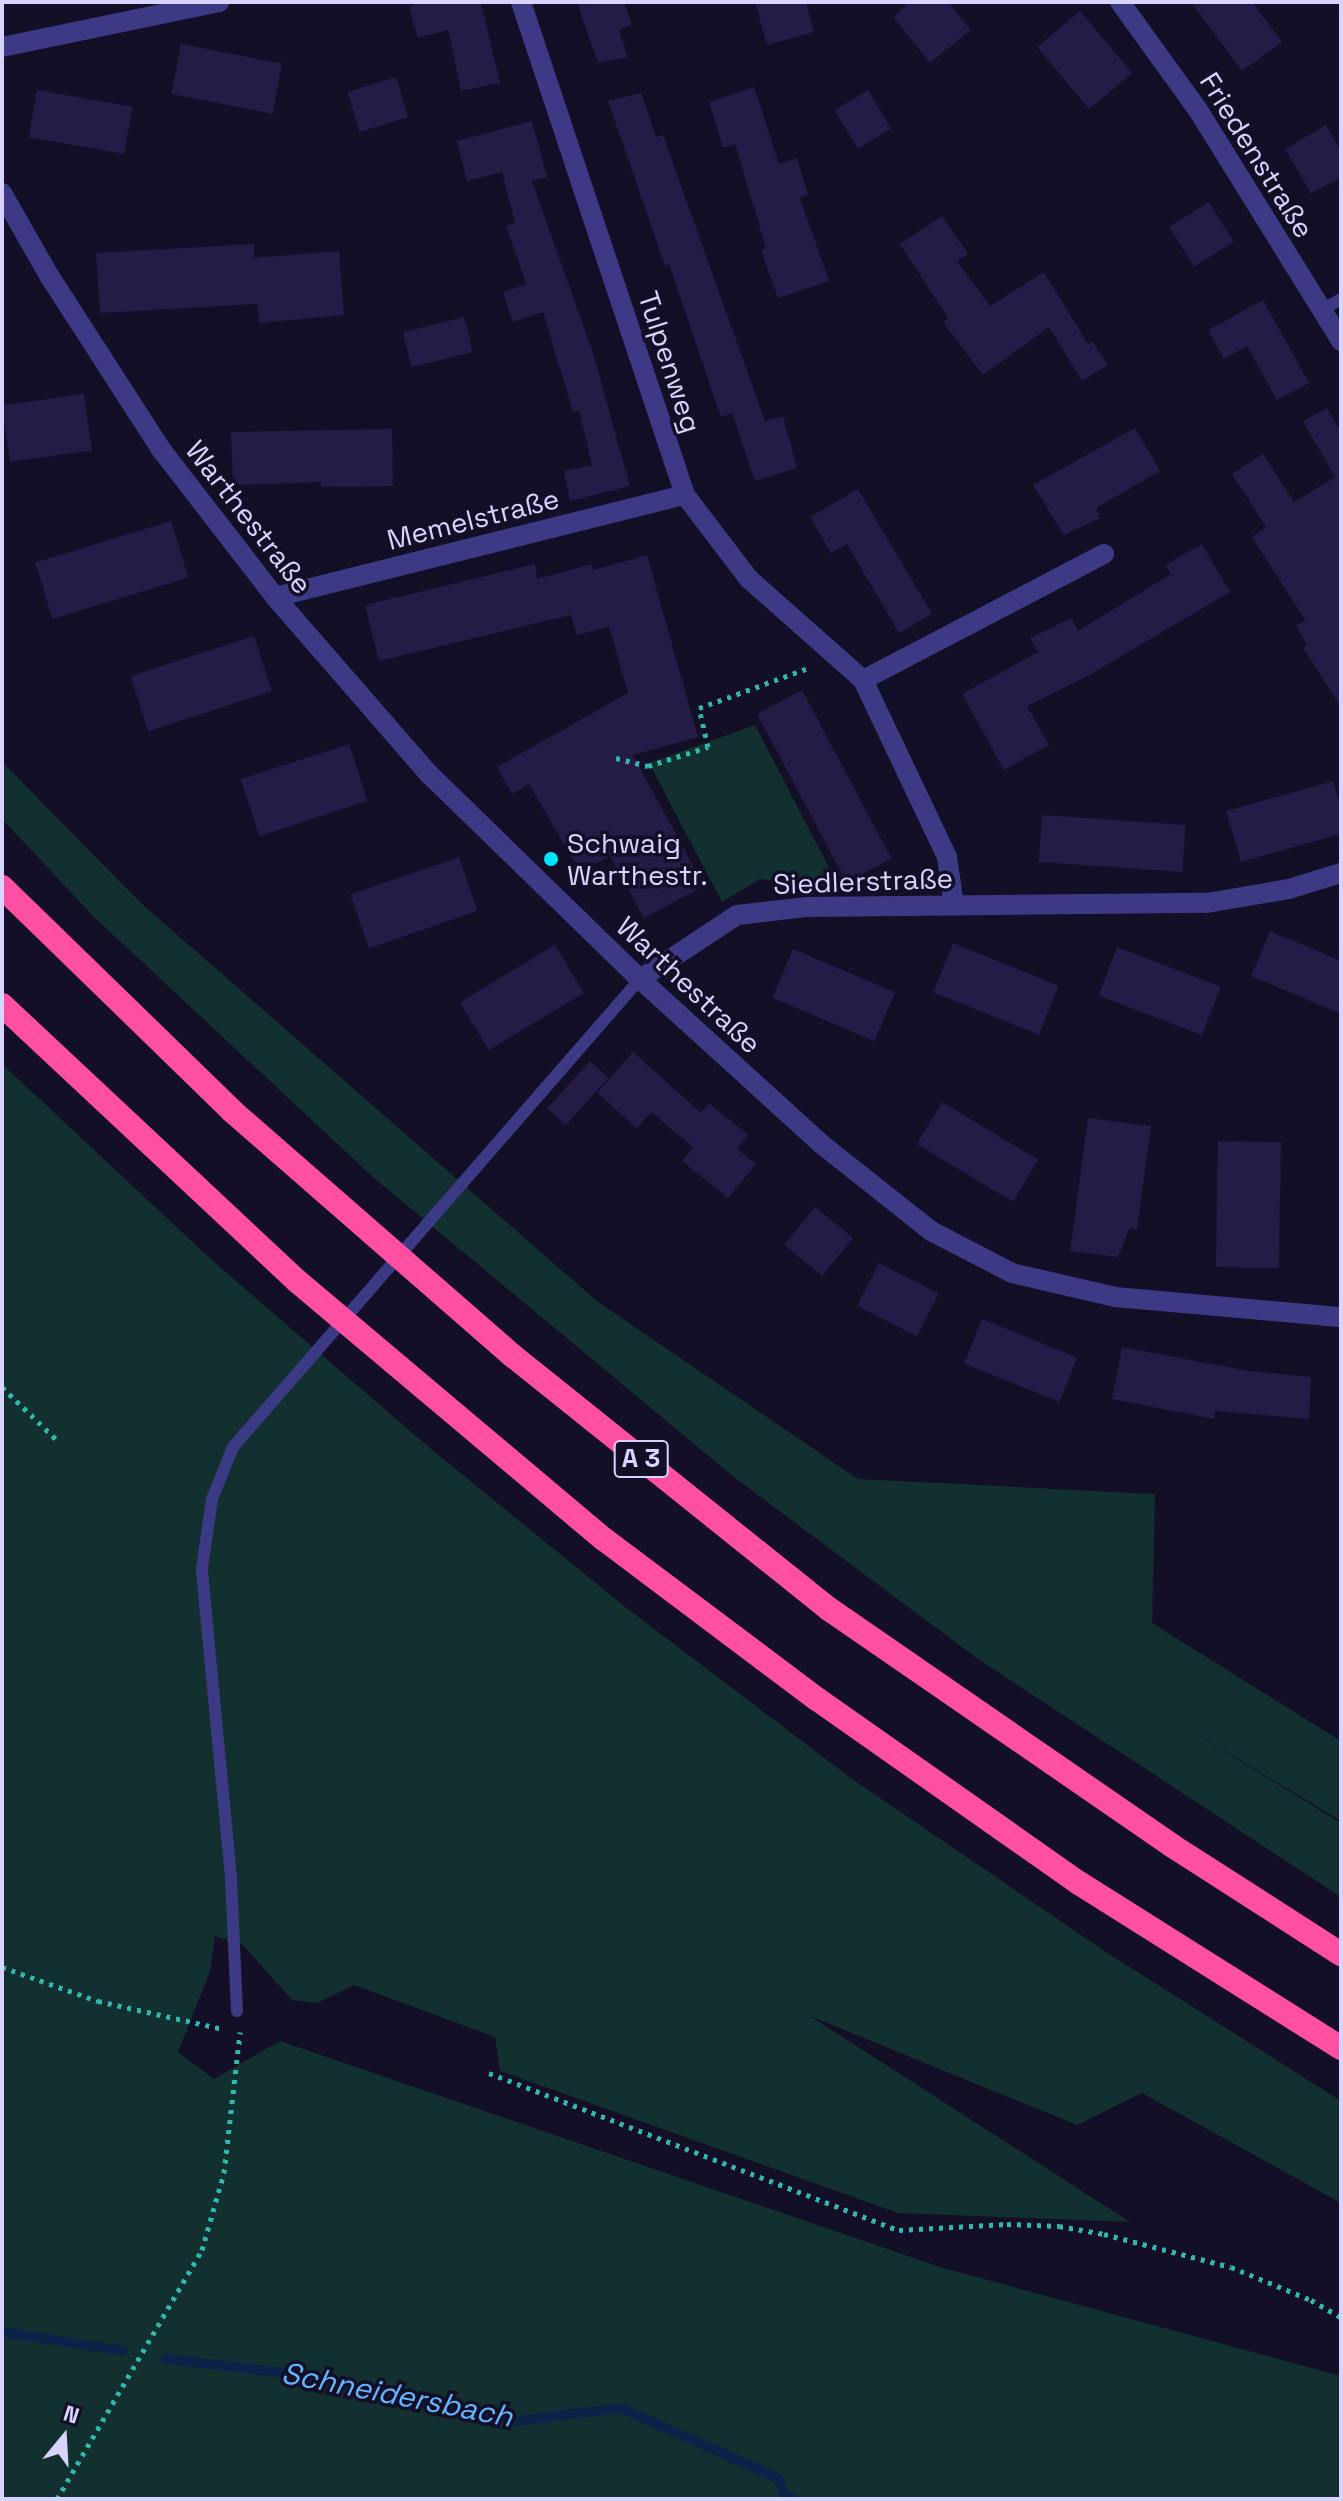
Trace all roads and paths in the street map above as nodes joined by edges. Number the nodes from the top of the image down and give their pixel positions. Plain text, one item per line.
1 (219, 2) edge
2 (521, 2) edge
3 (1120, 2) edge
4 (2, 47) edge
5 (2, 193) edge
6 (1341, 299) edge
7 (1322, 310) junction
8 (1341, 341) edge
9 (685, 495) junction
10 (1104, 554) dead end
11 (275, 597) junction
12 (839, 657) junction
13 (863, 680) junction
14 (616, 758) dead end
15 (1341, 873) edge
16 (2, 887) edge
17 (954, 905) junction
18 (640, 979) junction
19 (2, 1005) edge
20 (1341, 1317) edge
21 (2, 1387) edge
22 (59, 1442) dead end
23 (1341, 1954) edge
24 (2, 1967) edge
25 (237, 2011) dead end
26 (1341, 2048) edge
27 (489, 2073) dead end
28 (1341, 2317) edge
29 (57, 2499) edge

1 - 4 street
2 - 9 street, Tulpenweg
3 - 7 street, Friedenstraße
5 - 11 street, Warthestraße
6 - 7 lane
7 - 8 street, Friedenstraße
9 - 11 street, Memelstraße
9 - 12 street, Tulpenweg
10 - 13 street
11 - 18 street, Warthestraße
12 - 13 street, Tulpenweg
12 - 14 path
13 - 17 street, Tulpenweg
15 - 17 street, Siedlerstraße
16 - 23 highway, A 3
17 - 18 street, Siedlerstraße
18 - 20 street, Warthestraße
18 - 25 lane, Siedlerstraße
19 - 26 highway
21 - 22 path
24 - 29 path
27 - 28 path

